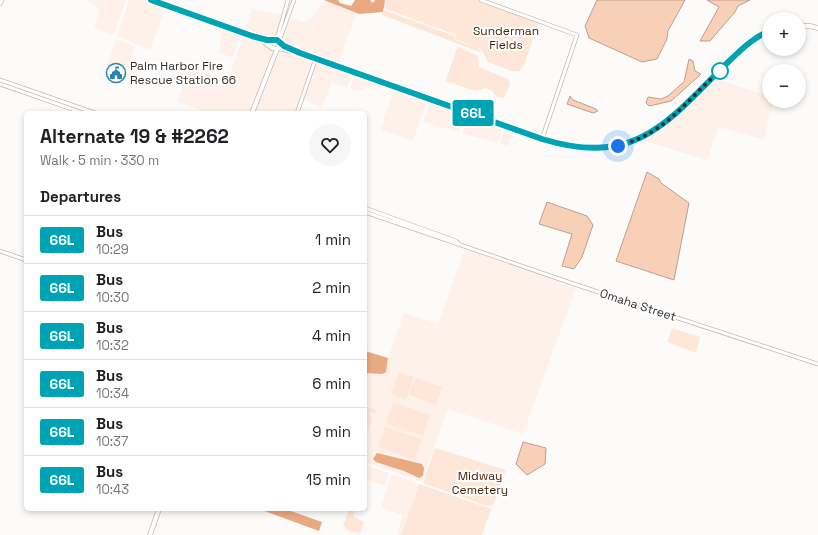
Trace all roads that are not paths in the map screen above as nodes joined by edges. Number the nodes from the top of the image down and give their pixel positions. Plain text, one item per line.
1 (2, 0) edge
2 (151, 0) edge
3 (288, 0) edge
4 (294, 0) edge
5 (481, 0) edge
6 (0, 4) edge
7 (806, 26) edge
8 (818, 28) edge
9 (252, 36) junction
10 (762, 36) edge
11 (273, 39) junction
12 (279, 41) junction
13 (270, 47) junction
14 (277, 49) junction
15 (300, 53) junction
16 (316, 58) junction
17 (265, 76) junction
18 (0, 80) edge
19 (0, 84) edge
20 (77, 111) edge
21 (88, 111) edge
22 (253, 111) edge
23 (298, 111) edge
24 (542, 139) junction
25 (367, 209) edge
26 (367, 213) edge
27 (459, 244) junction
28 (0, 251) edge
29 (24, 259) edge
30 (818, 364) edge
31 (158, 511) edge
32 (150, 535) edge

1 - 6 street
2 - 9 main road
3 - 11 street
4 - 12 street
5 - 24 street
7 - 8 main road
9 - 11 main road
9 - 13 main road
10 - 24 main road
11 - 12 main road
11 - 13 main road
12 - 14 main road
12 - 15 main road
13 - 14 main road
13 - 17 main road
14 - 15 main road
14 - 17 main road
15 - 16 main road
16 - 23 street
16 - 24 main road
17 - 22 main road
18 - 21 street
19 - 20 street
25 - 27 street, Omaha Street
26 - 27 street, Omaha Street
27 - 30 street, Omaha Street
28 - 29 street
31 - 32 main road

